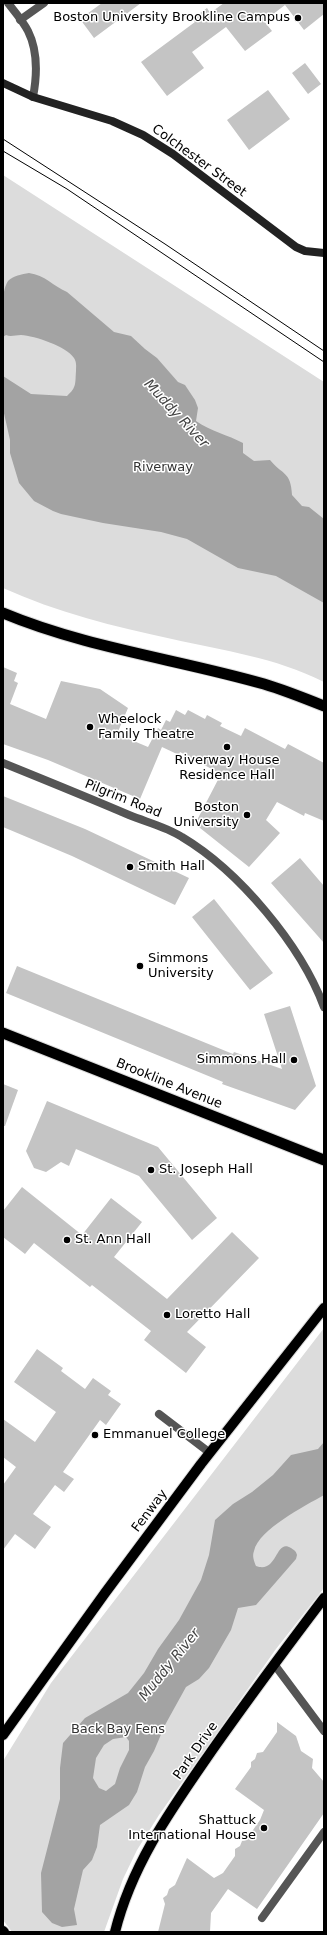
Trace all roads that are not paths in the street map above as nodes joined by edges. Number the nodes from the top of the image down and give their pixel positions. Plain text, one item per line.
1 (8, 3) edge
2 (44, 3) edge
3 (20, 20) junction
4 (3, 83) edge
5 (33, 97) junction
6 (324, 253) edge
7 (3, 614) edge
8 (296, 695) junction
9 (324, 706) edge
10 (324, 710) edge
11 (3, 763) edge
12 (324, 1007) edge
13 (3, 1033) edge
14 (324, 1160) edge
15 (324, 1308) edge
16 (159, 1414) dead end
17 (210, 1453) junction
18 (324, 1598) edge
19 (274, 1664) junction
20 (324, 1731) edge
21 (3, 1735) edge
22 (324, 1832) edge
23 (262, 1918) dead end
24 (115, 1932) edge

1 - 3 street
2 - 3 street
3 - 5 street
4 - 5 main road, Colchester Street
5 - 6 main road, Colchester Street
7 - 8 highway
8 - 9 highway
8 - 10 highway
11 - 12 street, Pilgrim Road
13 - 14 highway, Brookline Avenue
15 - 17 main road, Fenway
16 - 17 street
17 - 21 main road, Fenway
18 - 19 main road, Park Drive
19 - 20 street
19 - 24 main road, Park Drive
22 - 23 street

